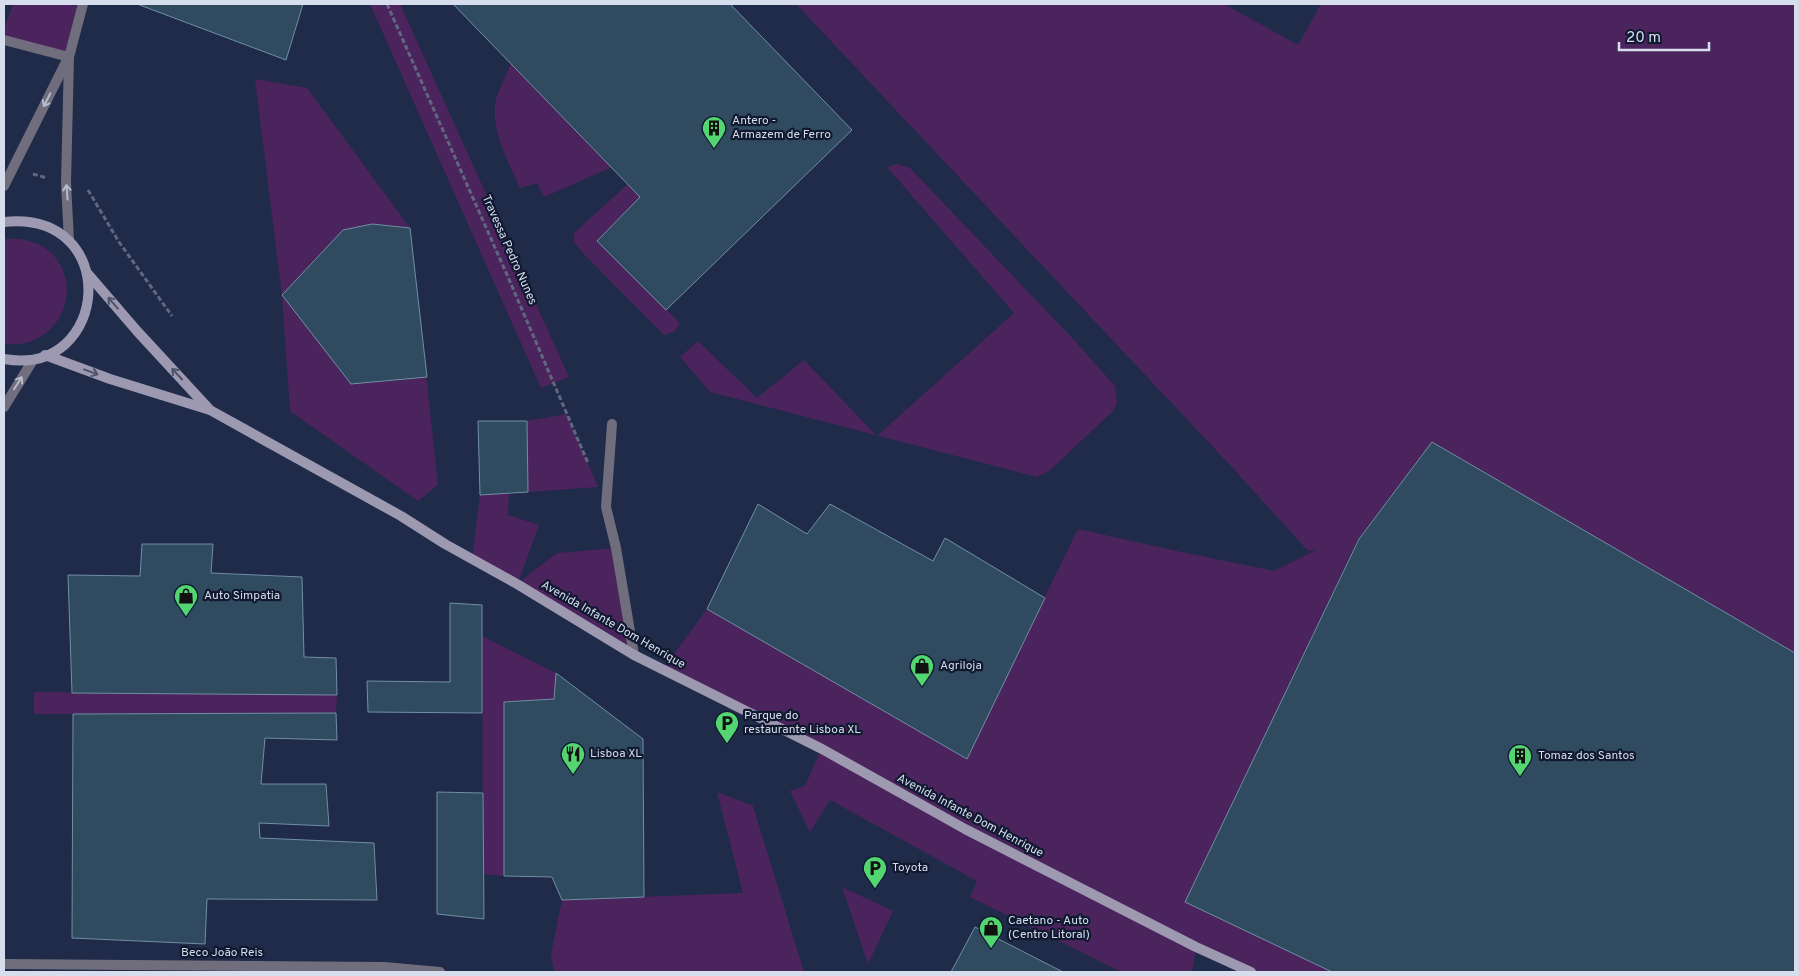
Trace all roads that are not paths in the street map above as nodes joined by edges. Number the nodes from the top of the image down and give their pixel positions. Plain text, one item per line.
1 (83, 4) edge
2 (4, 40) edge
3 (69, 57) junction
4 (4, 186) edge
5 (4, 222) edge
6 (69, 241) junction
7 (88, 274) junction
8 (45, 355) junction
9 (4, 359) edge
10 (33, 360) junction
11 (4, 407) edge
12 (210, 410) junction
13 (612, 424) dead end
14 (634, 655) junction
15 (4, 964) edge
16 (440, 972) edge
17 (1251, 972) edge

1 - 3 street
2 - 3 street
3 -> 4 street
6 -> 3 street
5 - 6 main road
6 - 7 main road
7 - 8 main road
12 -> 7 main road
8 - 10 main road
8 -> 12 main road
9 - 10 main road
11 -> 10 street
12 - 14 main road, Avenida Infante Dom Henrique
13 - 14 street
14 - 17 main road, Avenida Infante Dom Henrique
15 - 16 street, Beco João Reis

